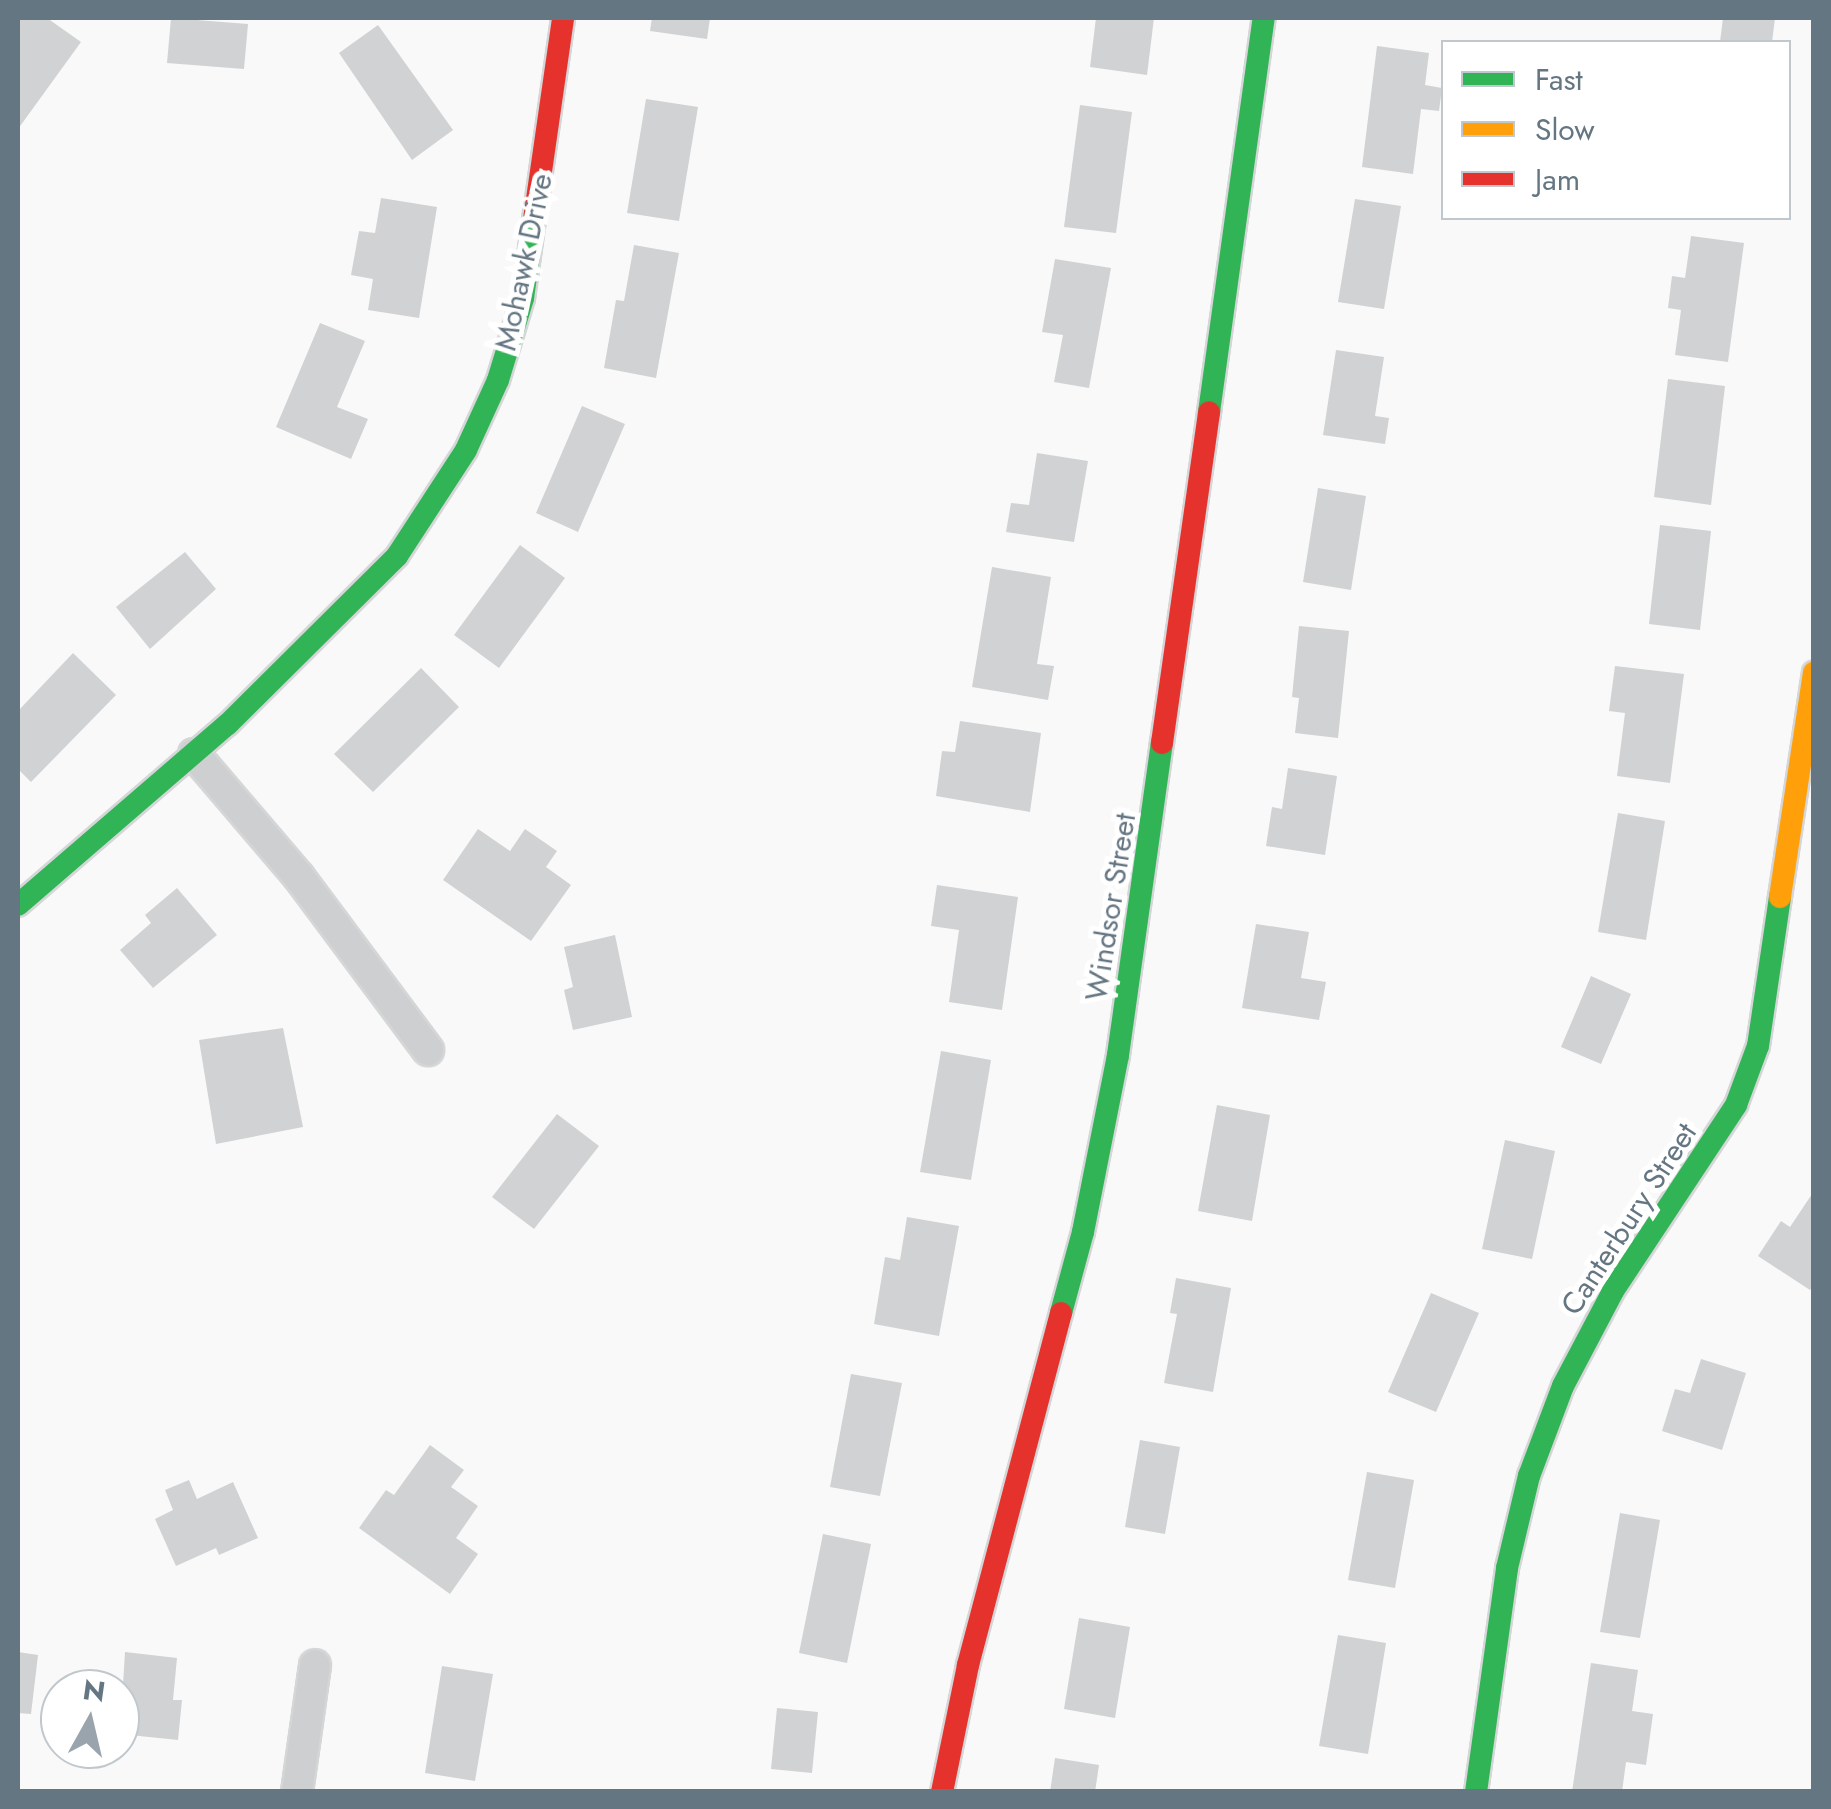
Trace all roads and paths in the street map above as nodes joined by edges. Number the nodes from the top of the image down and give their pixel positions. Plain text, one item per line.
1 (563, 18) edge
2 (1264, 18) edge
3 (1814, 674) edge
4 (194, 754) junction
5 (18, 905) edge
6 (428, 1050) dead end
7 (315, 1665) dead end
8 (297, 1792) edge
9 (942, 1792) edge
10 (1476, 1792) edge

1 - 4 street, Mohawk Drive
2 - 9 street, Windsor Street
3 - 10 street, Canterbury Street
4 - 5 street, Mohawk Drive
4 - 6 street
7 - 8 street

